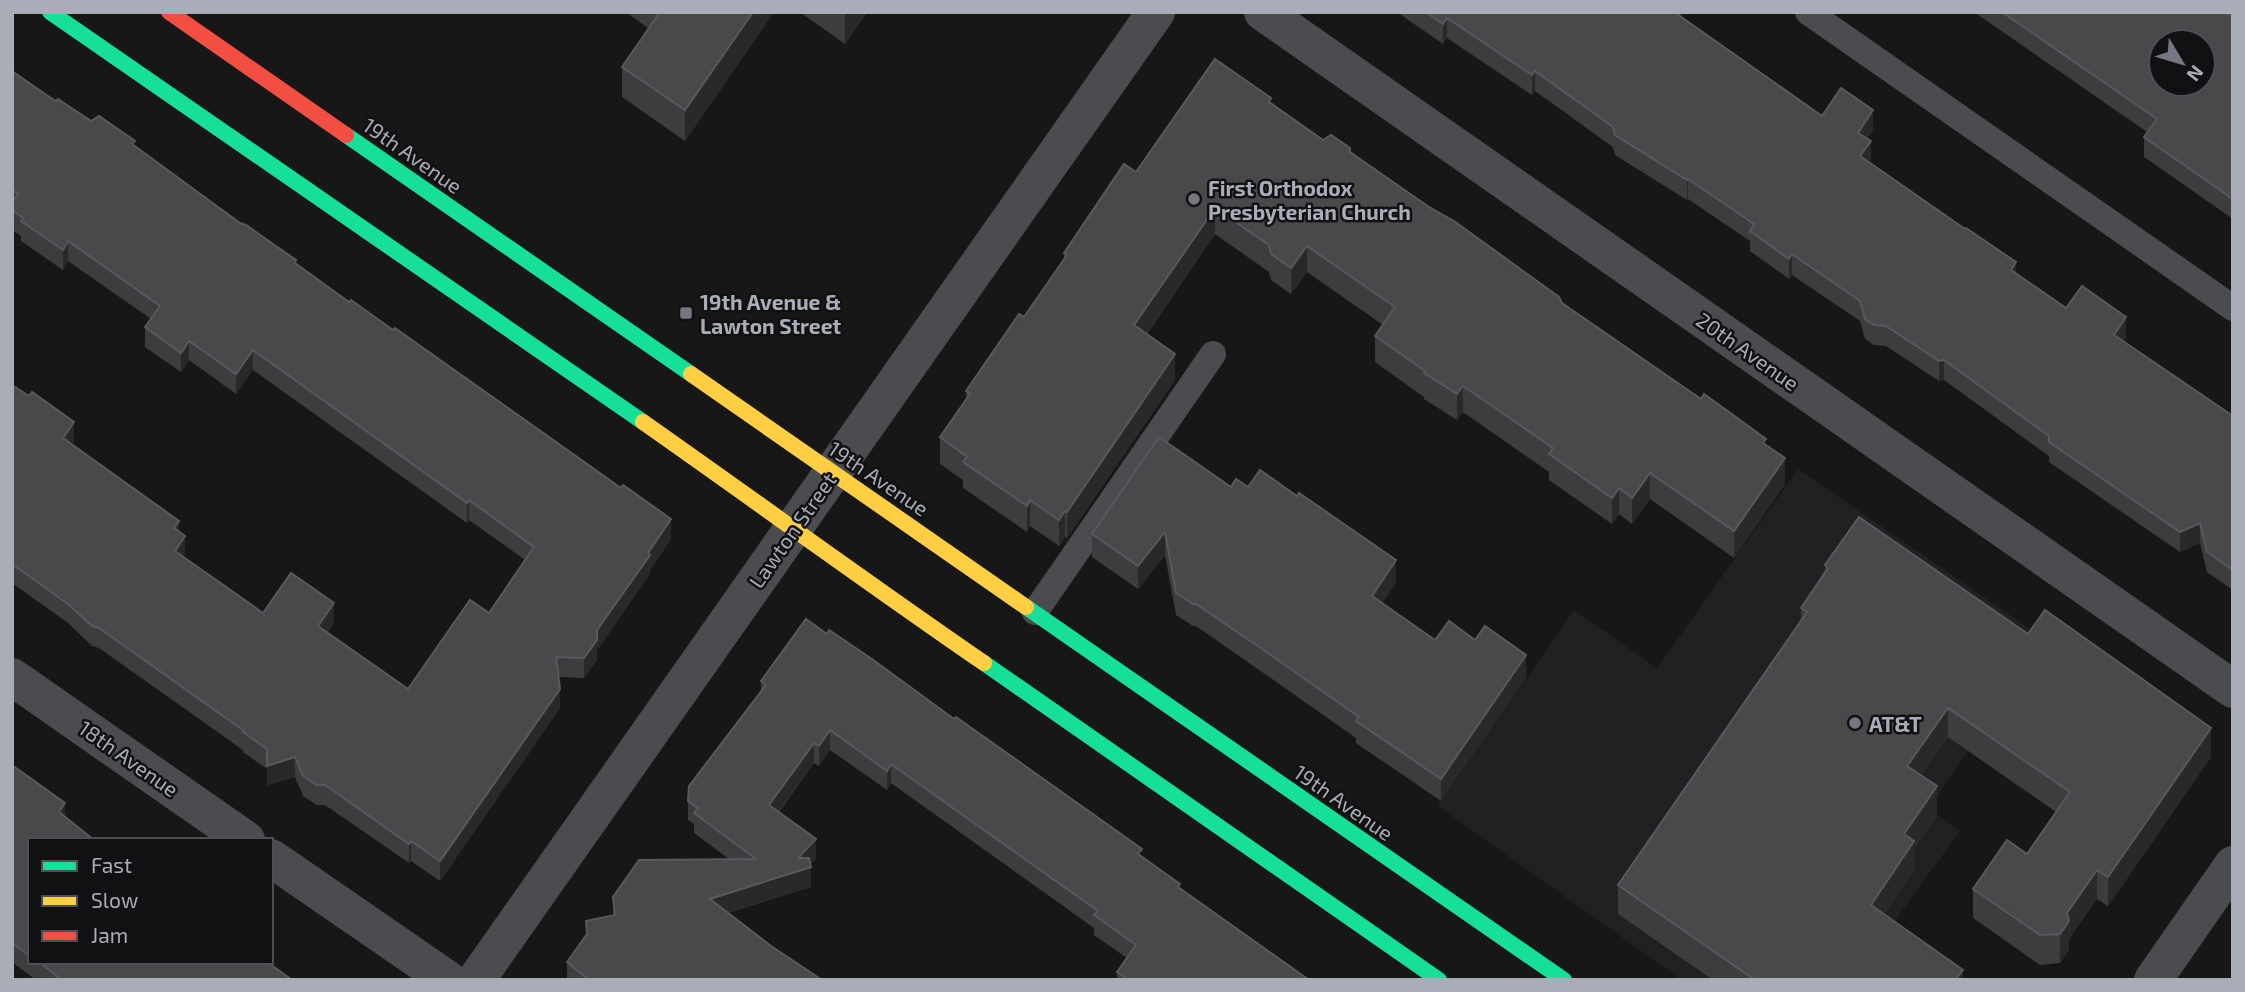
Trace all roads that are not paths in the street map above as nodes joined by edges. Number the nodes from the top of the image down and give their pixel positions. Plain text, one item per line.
1 (50, 12) edge
2 (169, 12) edge
3 (1156, 12) edge
4 (1263, 12) edge
5 (1808, 12) edge
6 (2233, 308) edge
7 (1213, 354) dead end
8 (833, 472) junction
9 (794, 527) junction
10 (1035, 612) junction
11 (12, 677) edge
12 (2233, 689) edge
13 (243, 838) edge
14 (273, 859) edge
15 (2233, 865) edge
16 (447, 980) edge
17 (476, 980) edge
18 (1439, 980) edge
19 (1564, 980) edge
20 (2153, 980) edge

1 - 9 highway
2 - 8 highway, 19th Avenue
3 - 8 street, Lawton Street
4 - 12 street, 20th Avenue
5 - 6 lane
7 - 10 lane
8 - 9 street, Lawton Street
8 - 10 highway, 19th Avenue
9 - 17 street, Lawton Street
9 - 18 highway
10 - 19 highway, 19th Avenue
11 - 13 street, 18th Avenue
14 - 16 street
15 - 20 street

